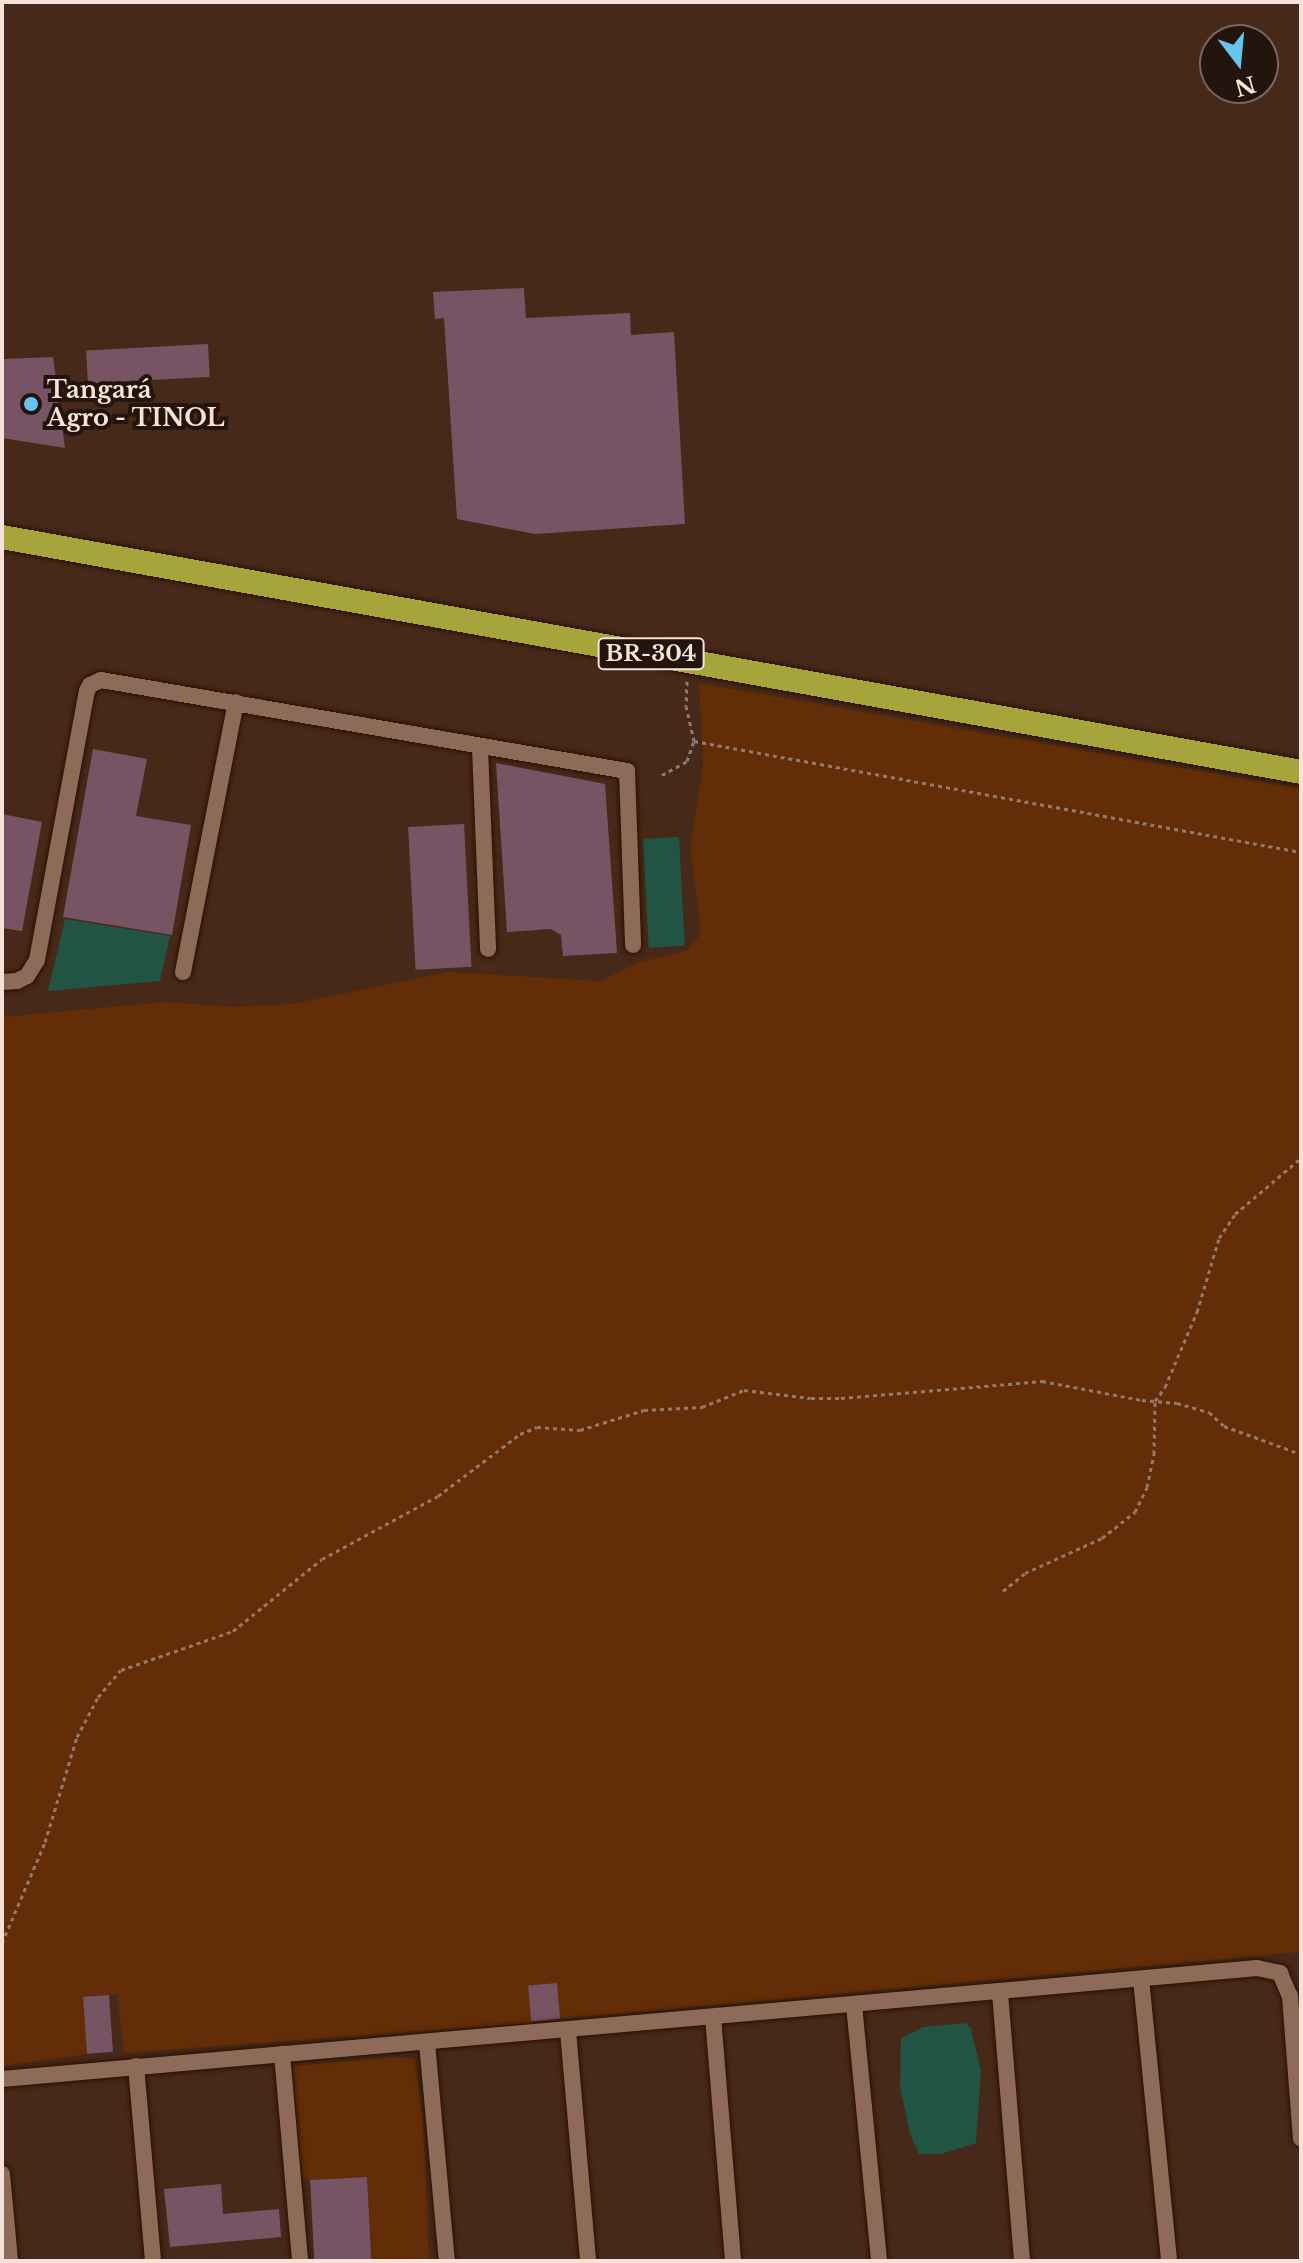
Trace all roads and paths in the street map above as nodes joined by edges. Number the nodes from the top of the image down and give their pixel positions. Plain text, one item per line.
1 (2, 537) edge
2 (687, 673) dead end
3 (236, 702) junction
4 (694, 741) junction
5 (480, 748) junction
6 (1301, 772) edge
7 (662, 775) dead end
8 (1301, 852) edge
9 (633, 945) dead end
10 (488, 949) dead end
11 (183, 972) dead end
12 (2, 982) edge
13 (1301, 1158) edge
14 (1155, 1401) junction
15 (1301, 1454) edge
16 (1003, 1591) dead end
17 (2, 1943) edge
18 (1141, 1979) junction
19 (1000, 1993) junction
20 (854, 2005) junction
21 (713, 2017) junction
22 (568, 2031) junction
23 (427, 2043) junction
24 (282, 2054) junction
25 (136, 2066) junction
26 (2, 2079) edge
27 (1301, 2139) edge
28 (2, 2174) edge
29 (10, 2261) edge
30 (153, 2261) edge
31 (300, 2261) edge
32 (447, 2261) edge
33 (588, 2261) edge
34 (733, 2261) edge
35 (879, 2261) edge
36 (1022, 2261) edge
37 (1169, 2261) edge

1 - 6 highway, BR-304
2 - 4 path
3 - 5 street
3 - 11 street
3 - 12 street
4 - 7 path
4 - 8 path
5 - 9 street
5 - 10 street
13 - 14 path
14 - 15 path
14 - 16 path
14 - 17 path
18 - 19 street
18 - 27 street
18 - 37 street
19 - 20 street
19 - 36 street
20 - 21 street
20 - 35 street
21 - 22 street
21 - 34 street
22 - 23 street
22 - 33 street
23 - 24 street
23 - 32 street
24 - 25 street
24 - 31 street
25 - 26 street
25 - 30 street
28 - 29 street

